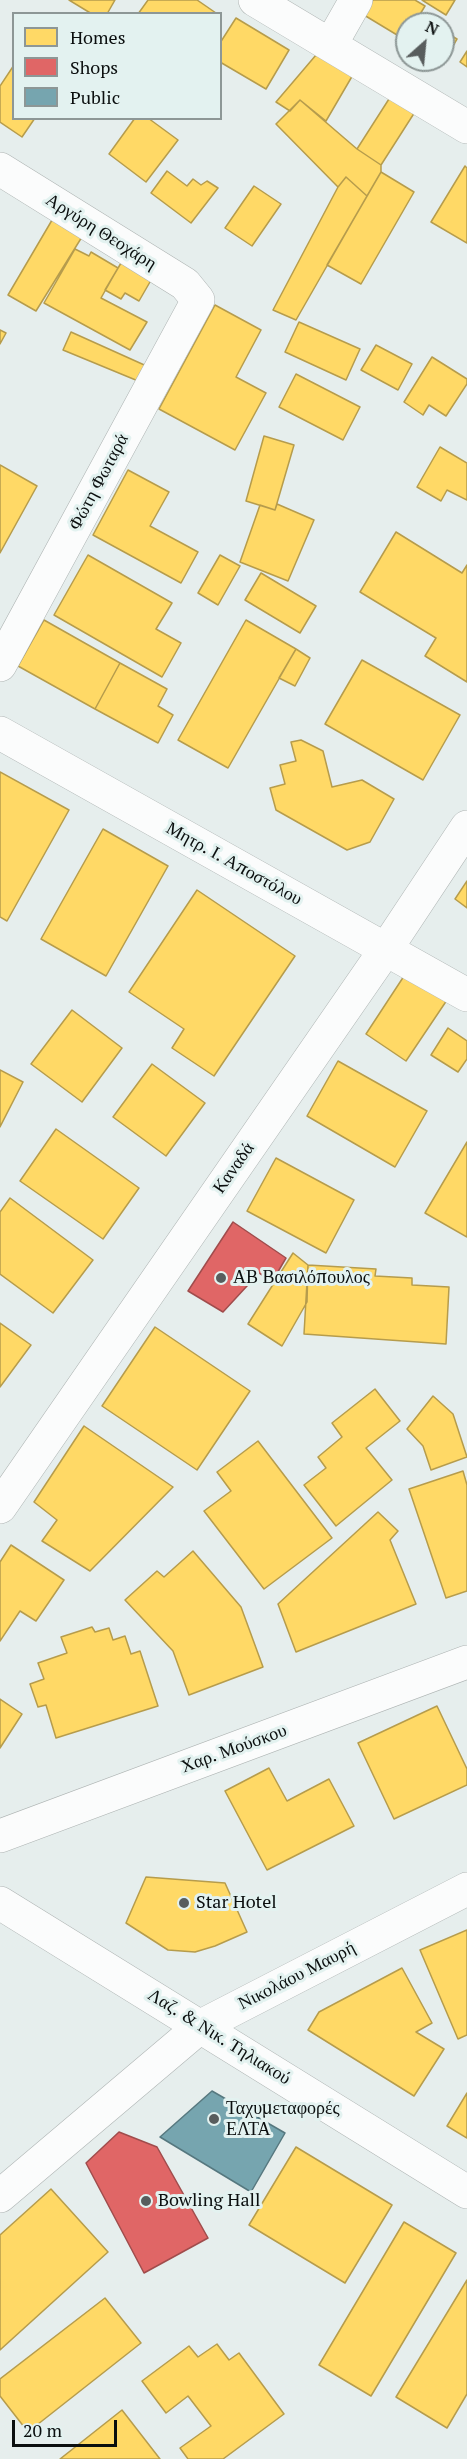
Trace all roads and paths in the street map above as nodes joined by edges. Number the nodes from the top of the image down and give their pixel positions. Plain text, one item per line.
1 (255, 0) edge
2 (356, 0) edge
3 (332, 44) junction
4 (467, 127) edge
5 (0, 169) edge
6 (198, 300) joint
7 (0, 665) edge
8 (0, 733) edge
9 (467, 827) edge
10 (386, 949) junction
11 (467, 995) edge
12 (0, 1507) edge
13 (467, 1662) edge
14 (0, 1836) edge
15 (467, 1889) edge
16 (0, 1903) edge
17 (201, 2025) junction
18 (467, 2192) edge
19 (0, 2196) edge

1 - 3 street
2 - 3 street
3 - 4 street
5 - 6 street, Αργύρη Θεοχάρη
6 - 7 street, Φώτη Φωταρά
8 - 10 street, Μητρ. Ι. Αποστόλου
9 - 10 street, Καναδά
10 - 11 street, Μητρ. Ι. Αποστόλου
10 - 12 street, Καναδά
13 - 14 street, Χαρ. Μούσκου
15 - 17 street, Νικολάου Μαυρή
16 - 17 street, Λαζ. & Νικ. Τηλιακού
17 - 18 street, Λαζ. & Νικ. Τηλιακού
17 - 19 street, Νικολάου Μαυρή

